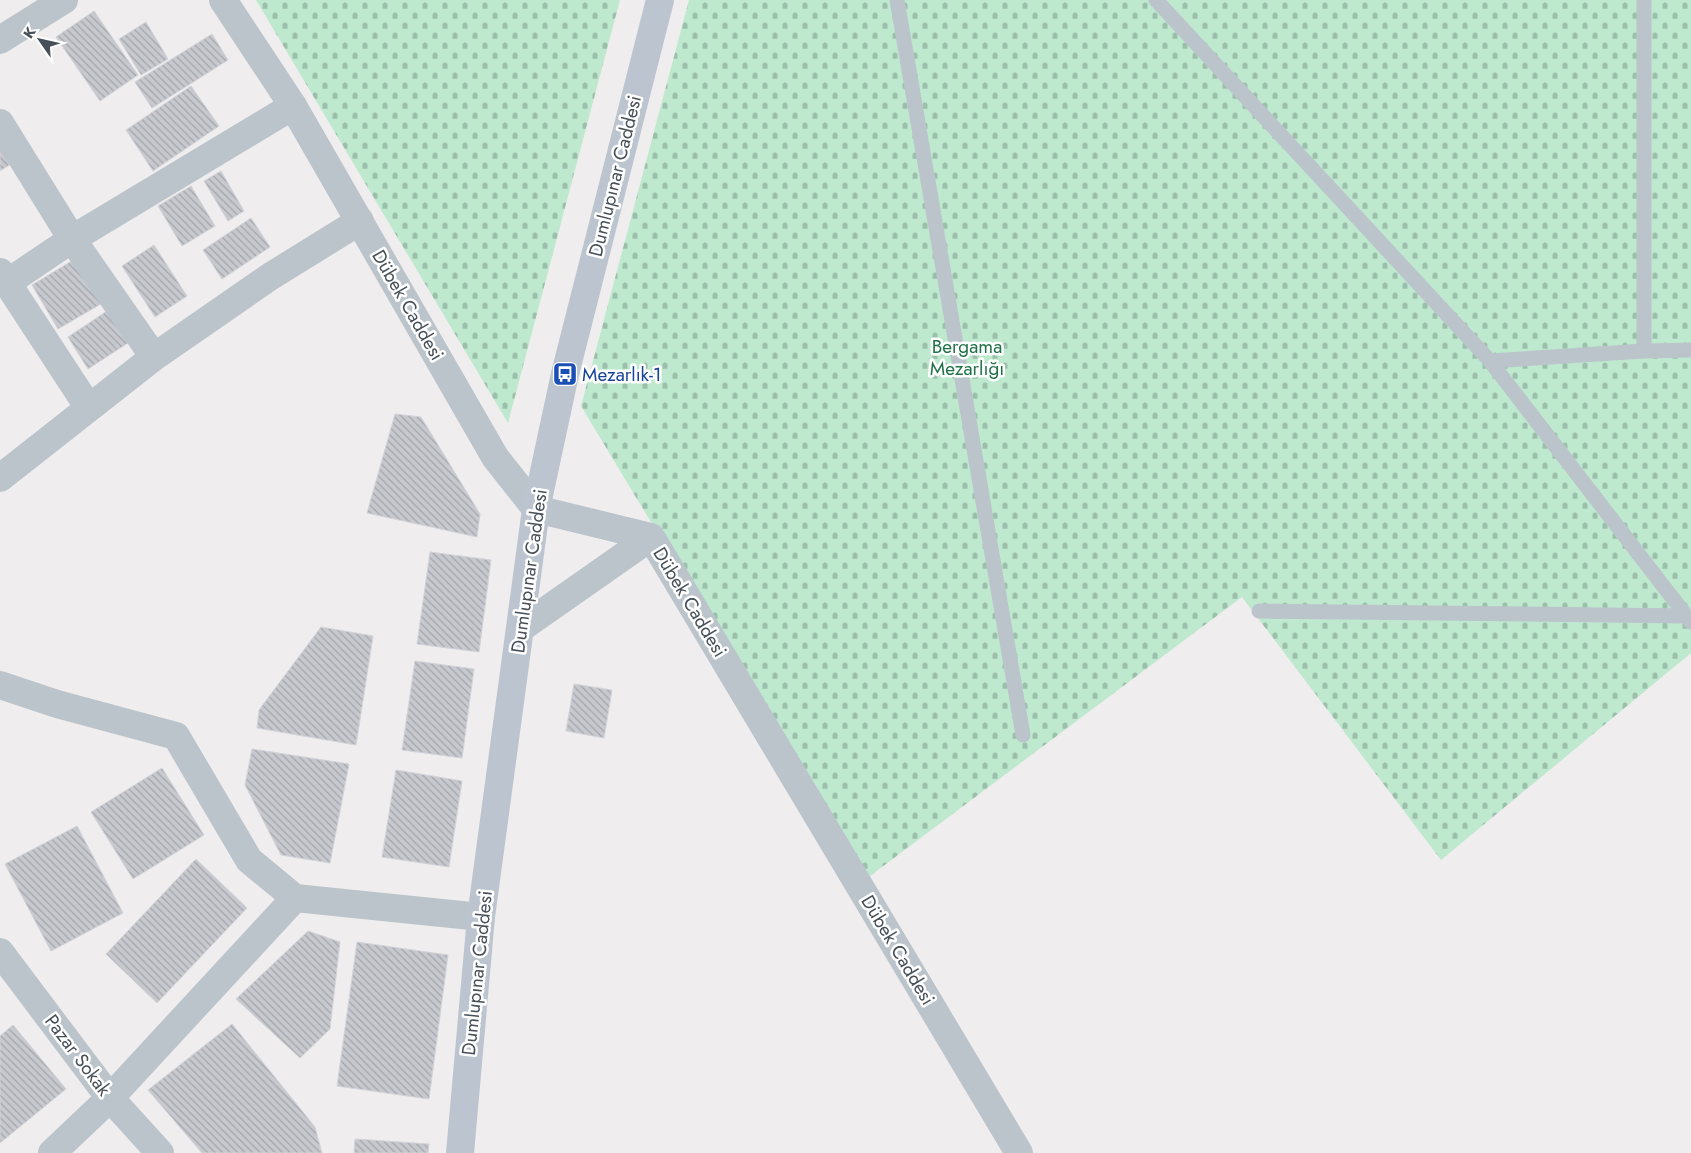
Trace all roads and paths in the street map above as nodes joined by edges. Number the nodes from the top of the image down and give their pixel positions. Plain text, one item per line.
1 (64, 0) edge
2 (223, 0) edge
3 (660, 0) edge
4 (897, 0) edge
5 (1156, 0) edge
6 (1644, 0) edge
7 (0, 40) edge
8 (293, 106) junction
9 (0, 123) edge
10 (360, 221) junction
11 (72, 239) junction
12 (4, 277) edge
13 (1691, 350) edge
14 (1644, 351) junction
15 (154, 357) junction
16 (1490, 360) junction
17 (89, 408) junction
18 (0, 478) edge
19 (536, 509) junction
20 (651, 537) junction
21 (1259, 611) dead end
22 (1689, 619) edge
23 (521, 628) junction
24 (0, 684) edge
25 (1023, 735) dead end
26 (296, 898) junction
27 (481, 918) junction
28 (0, 952) edge
29 (110, 1098) junction
30 (52, 1153) edge
31 (160, 1153) edge
32 (460, 1153) edge
33 (1019, 1153) edge

1 - 7 street
2 - 8 street, Dübek Caddesi
3 - 19 main road, Dumlupınar Caddesi
4 - 25 lane
5 - 16 lane
6 - 14 lane
8 - 10 street, Dübek Caddesi
8 - 11 street
9 - 11 street
10 - 15 street
10 - 19 street, Dübek Caddesi
11 - 12 street
11 - 15 street
12 - 17 street
13 - 14 lane
14 - 16 lane
15 - 17 street
16 - 22 lane
17 - 18 street
19 - 20 street, Dübek Caddesi
19 - 23 main road, Dumlupınar Caddesi
20 - 23 street
20 - 33 street, Dübek Caddesi
21 - 22 lane
23 - 27 main road, Dumlupınar Caddesi
24 - 26 street
26 - 27 street
26 - 29 street
27 - 32 main road, Dumlupınar Caddesi
28 - 29 street, Pazar Sokak
29 - 30 street
29 - 31 street, Pazar Sokak

